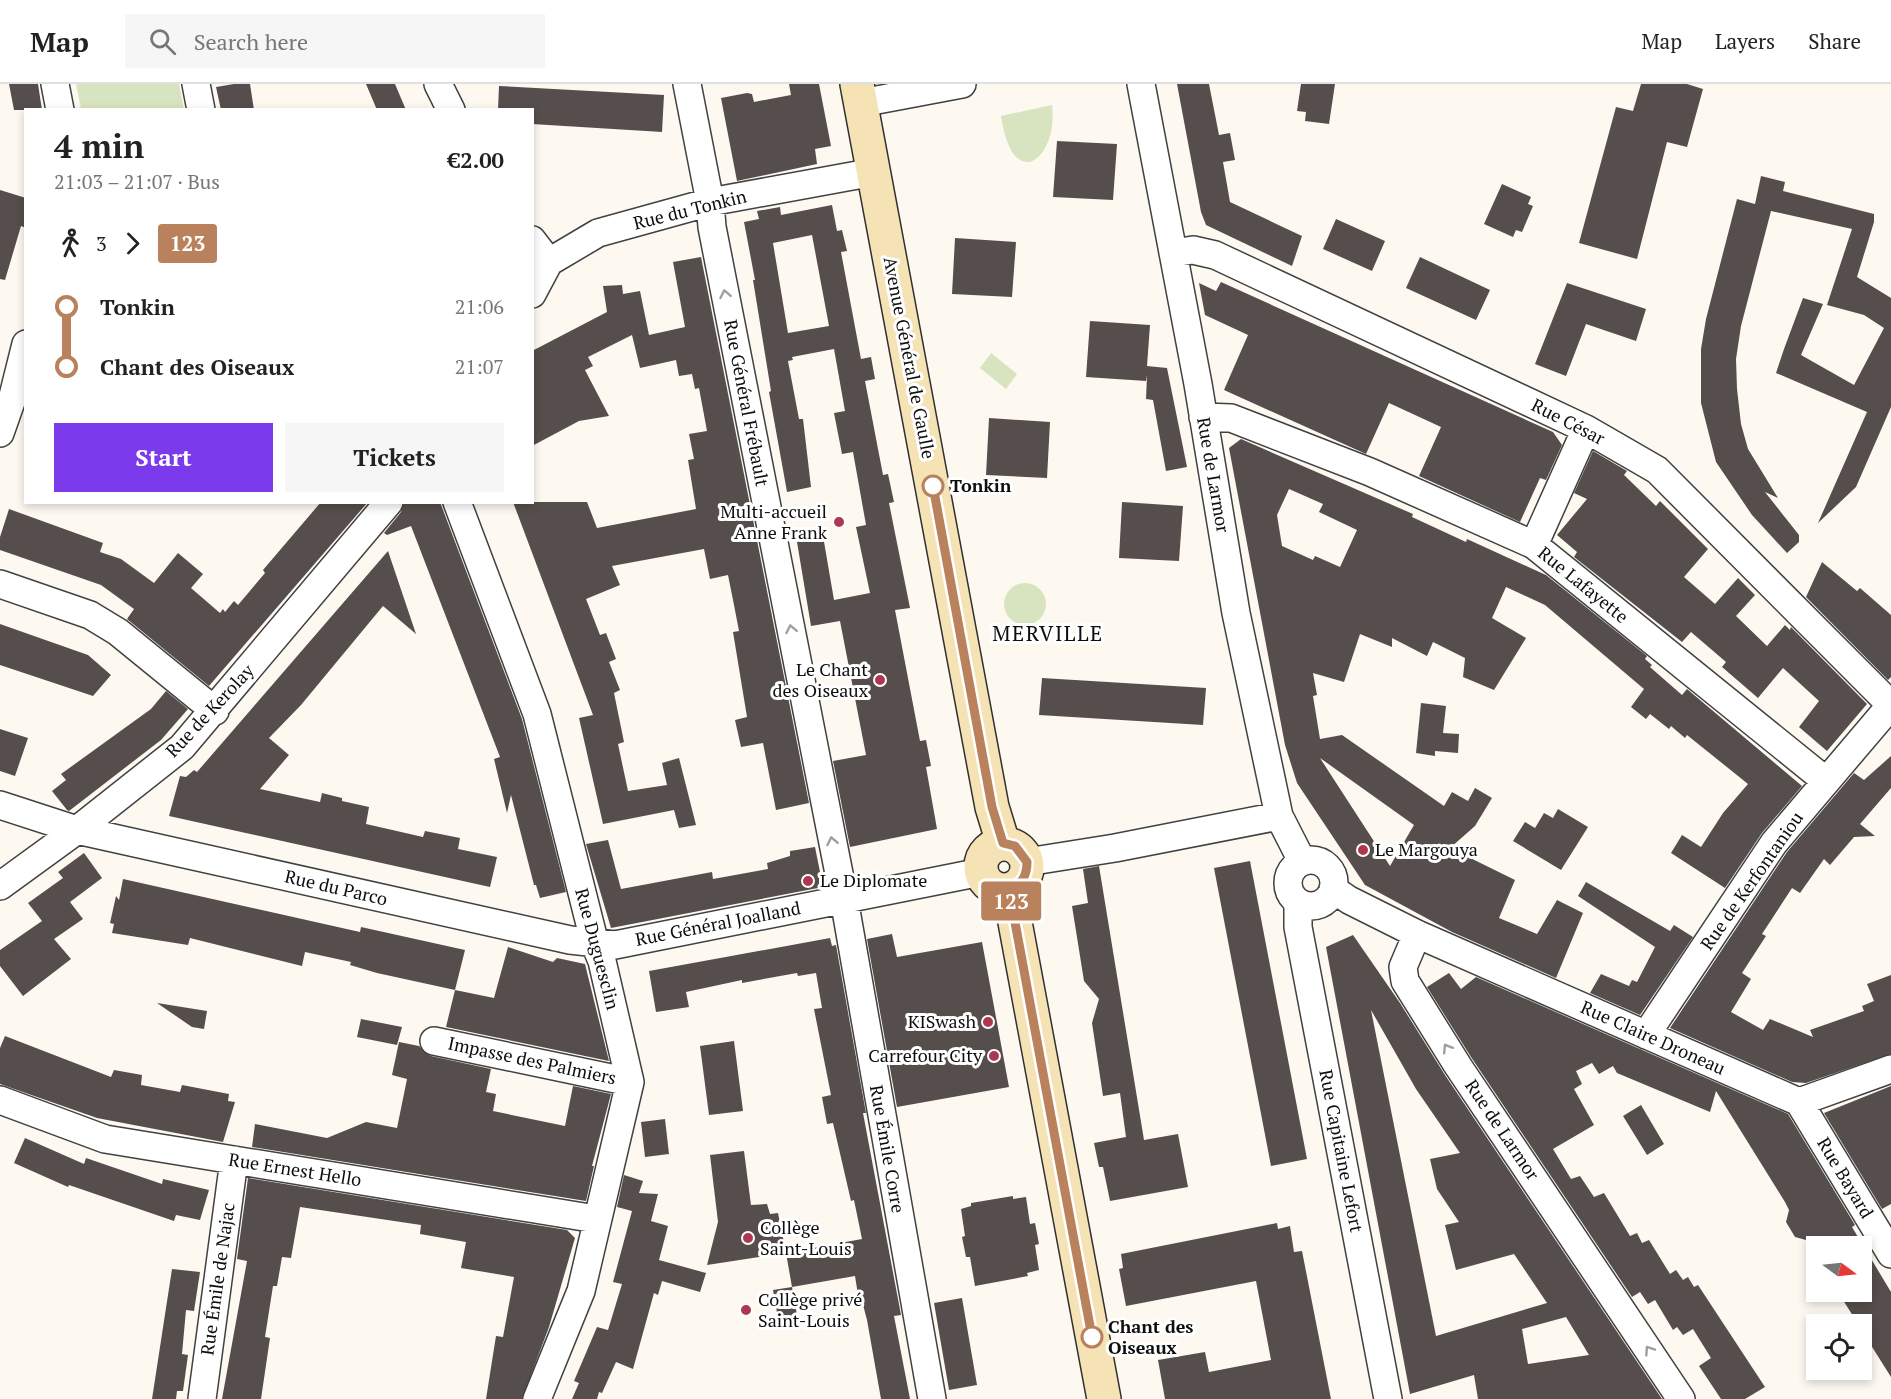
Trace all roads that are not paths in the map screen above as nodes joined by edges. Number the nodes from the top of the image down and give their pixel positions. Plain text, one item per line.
1 (55, 84) edge
2 (196, 84) edge
3 (438, 84) edge
4 (687, 84) edge
5 (962, 84) edge
6 (1141, 84) edge
7 (859, 93) edge
8 (60, 108) edge
9 (201, 108) edge
10 (450, 108) edge
11 (874, 172) junction
12 (710, 202) junction
13 (534, 243) edge
14 (1173, 253) junction
15 (549, 262) junction
16 (534, 290) edge
17 (24, 348) edge
18 (15, 368) edge
19 (1203, 417) junction
20 (1586, 429) junction
21 (0, 433) edge
22 (387, 504) edge
23 (458, 504) edge
24 (1534, 545) junction
25 (0, 584) edge
26 (1891, 705) edge
27 (215, 711) junction
28 (1826, 781) junction
29 (0, 805) edge
30 (1279, 816) junction
31 (77, 830) junction
32 (1015, 852) junction
33 (1302, 861) junction
34 (981, 872) junction
35 (0, 886) edge
36 (1334, 889) junction
37 (1009, 890) junction
38 (844, 899) junction
39 (1298, 903) junction
40 (1417, 934) junction
41 (595, 944) junction
42 (1646, 1035) junction
43 (434, 1041) dead end
44 (1891, 1069) edge
45 (630, 1082) junction
46 (0, 1100) edge
47 (1799, 1102) junction
48 (234, 1160) junction
49 (596, 1219) junction
50 (1891, 1254) edge
51 (202, 1399) edge
52 (537, 1399) edge
53 (932, 1399) edge
54 (1104, 1399) edge
55 (1388, 1399) edge
56 (1681, 1399) edge

1 - 8 street
2 - 9 street
3 - 10 street
4 - 12 street, Rue Général Frébault
5 - 7 street
6 - 14 street, Rue de Larmor
7 - 11 main road, Avenue Général de Gaulle
11 - 12 street, Rue du Tonkin
11 - 32 main road, Avenue Général de Gaulle
12 - 15 street, Rue du Tonkin
38 -> 12 street, Rue Général Frébault
13 - 15 street
14 - 19 street, Rue de Larmor
14 - 20 street, Rue César
15 - 16 street
17 - 18 street
18 - 21 street
19 - 24 street, Rue Lafayette
19 - 30 street, Rue de Larmor
20 - 24 street
20 - 26 street, Rue César
22 - 27 street, Rue de Kerolay
23 - 41 street, Rue Duguesclin
24 - 28 street, Rue Lafayette
25 - 27 street
26 - 28 street, Rue de Kerfontaniou
27 - 31 street, Rue de Kerolay
28 - 42 street, Rue de Kerfontaniou
29 - 31 street, Rue du Parco
30 - 32 street
30 - 33 street, Rue de Larmor
31 - 35 street, Rue de Kerolay
31 - 41 street, Rue du Parco
32 - 34 main road
32 - 37 main road
33 - 36 street
33 - 39 street
34 - 37 main road
34 - 38 street, Rue Général Joalland
36 - 39 street
36 - 40 street
37 - 54 main road
38 - 41 street, Rue Général Joalland
38 - 53 street, Rue Émile Corre
39 - 55 street, Rue Capitaine Lefort
40 - 42 street, Rue Claire Droneau
56 -> 40 street, Rue de Larmor
41 - 45 street, Rue Duguesclin
42 - 47 street, Rue Claire Droneau
43 - 45 street, Impasse des Palmiers
44 - 47 street
45 - 49 street, Rue Duguesclin
46 - 48 street, Rue Ernest Hello
47 - 50 street, Rue Bayard
48 - 49 street, Rue Ernest Hello
48 - 51 street, Rue Émile de Najac
49 - 52 street, Rue Duguesclin

